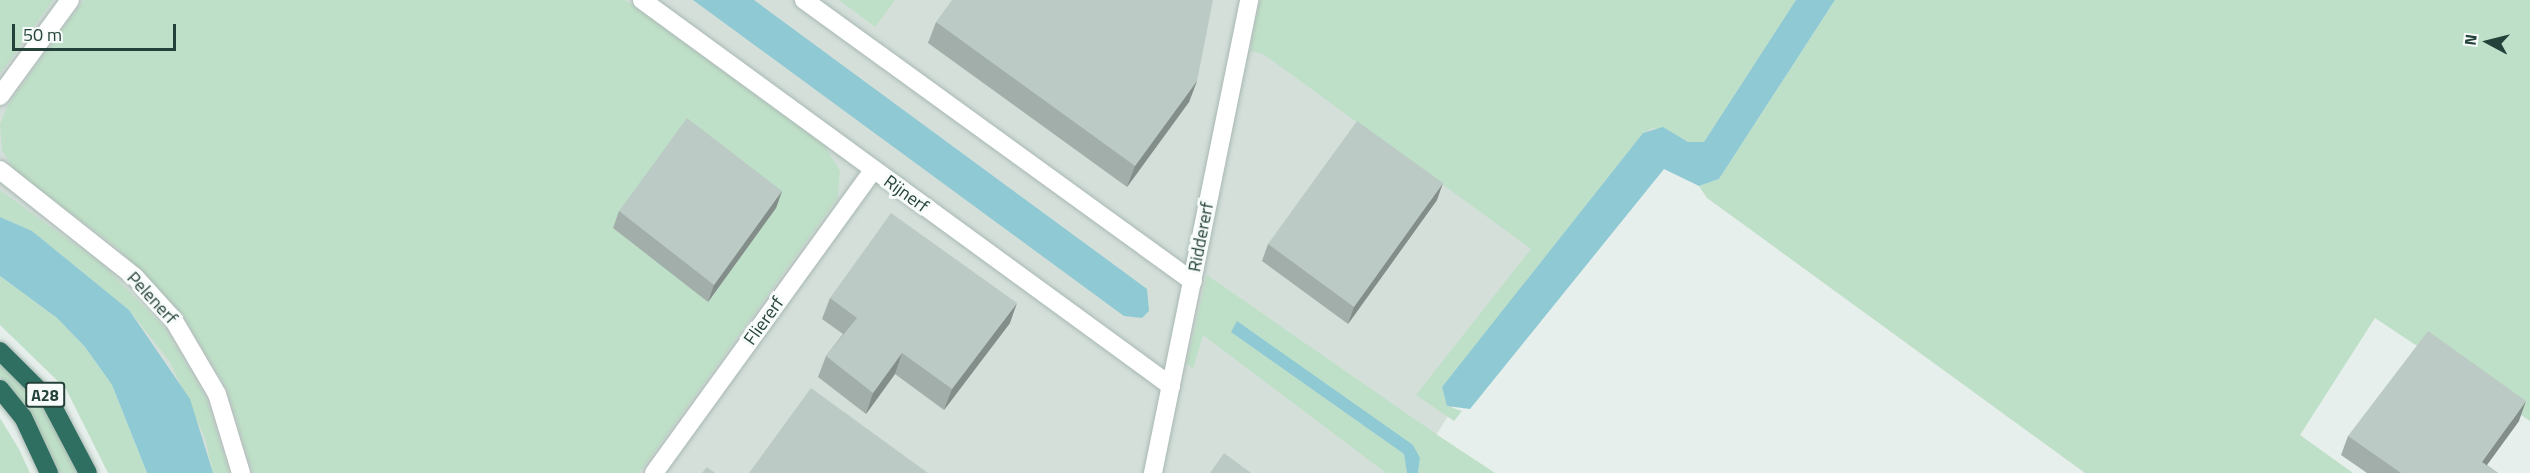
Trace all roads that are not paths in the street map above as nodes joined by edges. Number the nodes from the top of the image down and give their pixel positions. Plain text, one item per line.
1 (70, 0) edge
2 (642, 0) edge
3 (804, 0) edge
4 (1248, 0) edge
5 (0, 96) edge
6 (0, 170) edge
7 (873, 170) junction
8 (1192, 282) junction
9 (0, 351) edge
10 (1171, 387) junction
11 (0, 389) edge
12 (49, 473) edge
13 (88, 473) edge
14 (241, 473) edge
15 (654, 473) edge
16 (1154, 473) edge

1 - 5 street
2 - 7 street, Rijnerf
3 - 8 street
4 - 8 street, Riddererf
6 - 14 street, Pelenerf
7 - 10 street, Rijnerf
7 - 15 street, Fliererf
8 - 10 street, Riddererf
9 - 13 highway, A28
10 - 16 street, Riddererf
11 - 12 highway, A28

